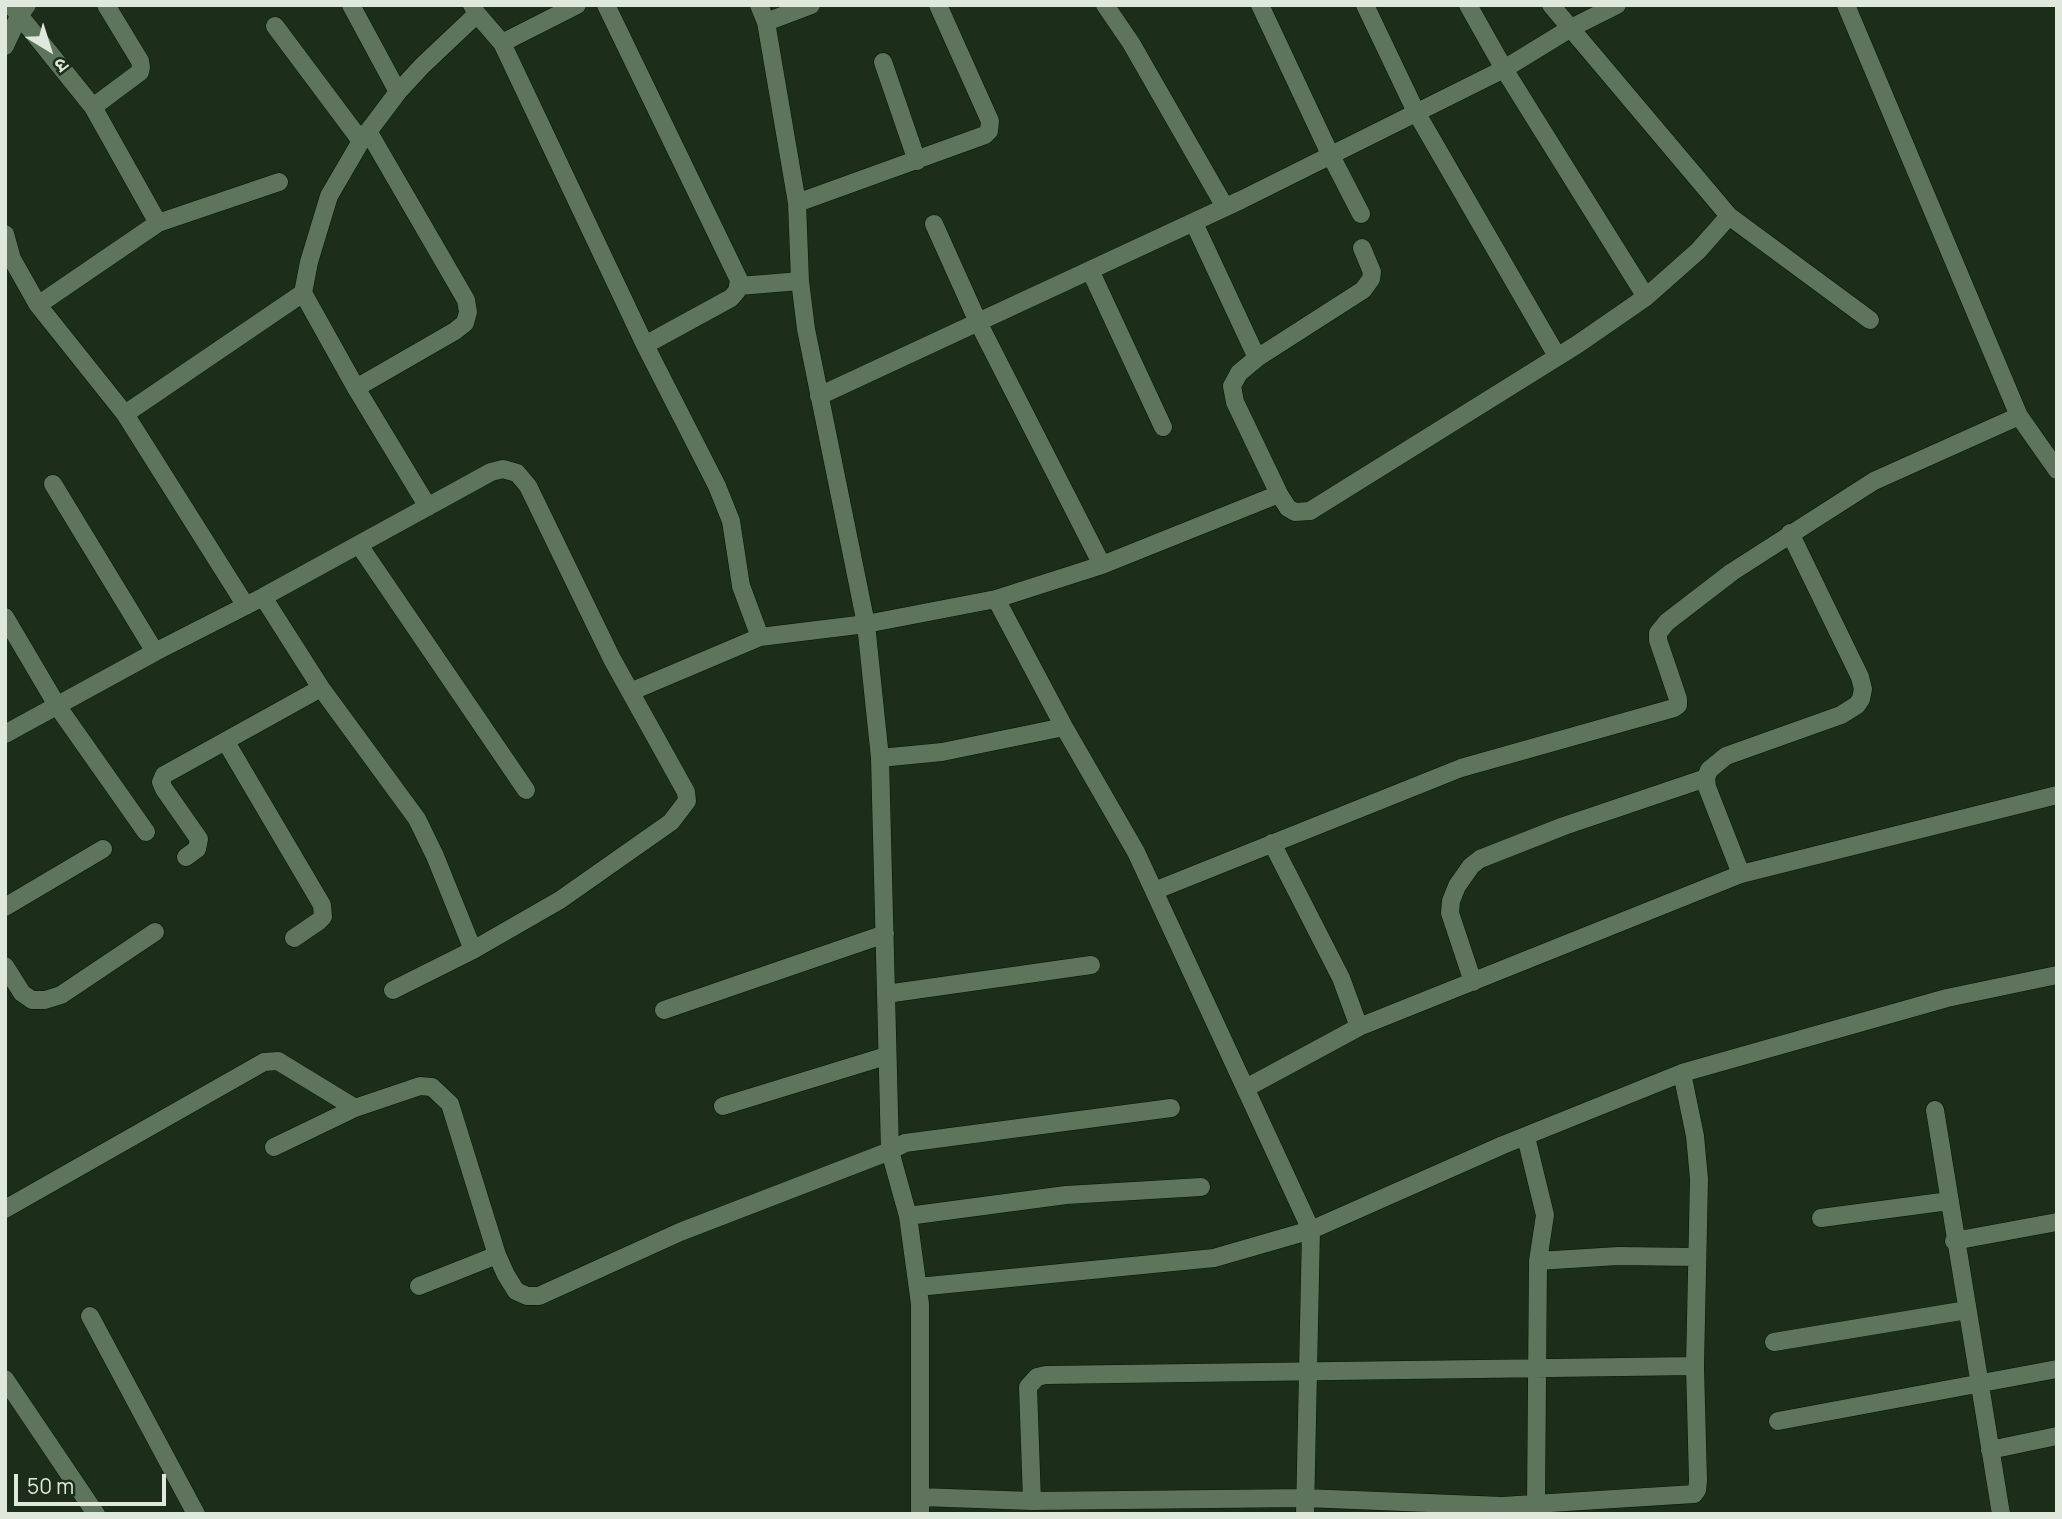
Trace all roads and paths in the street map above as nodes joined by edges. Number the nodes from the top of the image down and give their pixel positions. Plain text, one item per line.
1 (106, 5) edge
2 (351, 5) edge
3 (577, 5) edge
4 (606, 5) edge
5 (759, 5) edge
6 (811, 5) edge
7 (938, 5) edge
8 (1105, 5) edge
9 (1260, 5) edge
10 (1365, 5) edge
11 (1468, 5) edge
12 (1551, 5) edge
13 (1617, 5) edge
14 (1846, 5) edge
15 (19, 9) edge
16 (475, 10) edge
17 (766, 22) junction
18 (275, 26) dead end
19 (1571, 28) junction
20 (502, 43) junction
21 (5, 46) edge
22 (883, 62) dead end
23 (1504, 69) junction
24 (398, 92) junction
25 (93, 107) junction
26 (1416, 112) junction
27 (365, 136) junction
28 (1332, 155) junction
29 (917, 160) junction
30 (279, 182) dead end
31 (797, 202) junction
32 (1225, 207) junction
33 (1361, 214) dead end
34 (1729, 216) junction
35 (158, 223) junction
36 (1194, 223) junction
37 (934, 224) dead end
38 (5, 234) edge
39 (1362, 248) dead end
40 (1090, 270) junction
41 (800, 281) junction
42 (739, 286) junction
43 (303, 293) junction
44 (1646, 297) junction
45 (38, 305) junction
46 (1870, 320) dead end
47 (978, 322) junction
48 (645, 345) junction
49 (1557, 356) junction
50 (1257, 358) junction
51 (356, 388) junction
52 (819, 396) junction
53 (125, 414) junction
54 (2019, 416) junction
55 (1163, 427) dead end
56 (2057, 470) edge
57 (53, 484) dead end
58 (1279, 494) junction
59 (428, 507) junction
60 (1790, 533) junction
61 (359, 545) junction
62 (1102, 565) junction
63 (263, 597) junction
64 (996, 599) junction
65 (246, 606) junction
66 (5, 617) edge
67 (866, 624) junction
68 (760, 637) junction
69 (155, 652) junction
70 (321, 688) junction
71 (630, 692) junction
72 (58, 707) junction
73 (1064, 727) junction
74 (5, 734) edge
75 (226, 742) junction
76 (880, 758) junction
77 (1706, 779) junction
78 (526, 790) dead end
79 (2057, 795) edge
80 (146, 832) dead end
81 (1272, 843) junction
82 (103, 849) dead end
83 (186, 858) dead end
84 (1741, 874) junction
85 (1154, 891) junction
86 (5, 906) edge
87 (155, 932) dead end
88 (885, 934) junction
89 (293, 937) dead end
90 (473, 950) junction
91 (1091, 965) dead end
92 (5, 967) edge
93 (2057, 975) edge
94 (1474, 982) junction
95 (393, 990) dead end
96 (886, 994) junction
97 (664, 1010) dead end
98 (1359, 1027) junction
99 (886, 1056) junction
100 (1682, 1073) junction
101 (1246, 1088) junction
102 (723, 1106) dead end
103 (355, 1108) junction
104 (1171, 1108) dead end
105 (1935, 1110) dead end
106 (1526, 1137) junction
107 (274, 1147) dead end
108 (890, 1151) junction
109 (1201, 1188) dead end
110 (1949, 1201) junction
111 (5, 1209) edge
112 (908, 1216) junction
113 (1821, 1218) dead end
114 (2057, 1222) edge
115 (1311, 1230) junction
116 (1954, 1241) junction
117 (497, 1255) junction
118 (1696, 1257) junction
119 (1538, 1261) junction
120 (419, 1286) dead end
121 (918, 1287) junction
122 (1967, 1310) junction
123 (90, 1316) dead end
124 (1774, 1342) dead end
125 (1695, 1366) junction
126 (1537, 1369) junction
127 (2057, 1369) edge
128 (1308, 1370) junction
129 (5, 1379) edge
130 (1980, 1385) junction
131 (1777, 1421) dead end
132 (2057, 1436) edge
133 (1990, 1450) junction
134 (1032, 1502) junction
135 (1536, 1504) junction
136 (920, 1505) edge
137 (1305, 1506) edge
138 (1502, 1510) edge
139 (96, 1514) edge
140 (196, 1514) edge
141 (2001, 1514) edge

1 - 25 street
2 - 24 street
3 - 20 street
4 - 42 street
5 - 17 street
6 - 17 street
7 - 29 street
8 - 32 street
9 - 28 street
10 - 26 street
11 - 23 street
12 - 19 street
13 - 19 street
14 - 54 street
15 - 21 street
15 - 25 street
16 - 20 street
16 - 24 street
17 - 31 street
18 - 27 street
19 - 23 street
19 - 34 street
20 - 48 street
22 - 29 street
23 - 26 street
23 - 44 street
24 - 27 street
25 - 35 street
26 - 28 street
26 - 49 street
27 - 43 street
27 - 51 street
28 - 32 street
28 - 33 street
29 - 31 street
30 - 35 street
31 - 41 street
32 - 36 street
34 - 44 street
34 - 46 street
35 - 45 street
36 - 40 street
36 - 50 street
37 - 47 street
38 - 45 street
39 - 50 street
40 - 47 street
40 - 55 street
41 - 42 street
41 - 52 street
42 - 48 street
43 - 51 street
43 - 53 street
44 - 49 street
45 - 53 street
47 - 52 street
47 - 62 street
48 - 68 street
49 - 58 street
50 - 58 street
51 - 59 street
52 - 67 street
53 - 65 street
54 - 56 street
54 - 60 street
57 - 69 street
58 - 62 street
59 - 61 street
59 - 71 street
60 - 77 street
60 - 81 street
61 - 63 street
61 - 78 street
62 - 64 street
63 - 65 street
63 - 70 street
64 - 67 street
64 - 73 street
65 - 69 street
66 - 72 street
67 - 68 street
67 - 76 street
68 - 71 street
69 - 72 street
70 - 75 street
70 - 90 street
71 - 90 street
72 - 74 street
72 - 80 street
73 - 76 street
73 - 85 street
75 - 83 street
75 - 89 street
76 - 88 street
77 - 84 street
77 - 94 street
79 - 84 street
81 - 85 street
81 - 98 street
82 - 86 street
84 - 94 street
85 - 101 street
87 - 92 street
88 - 96 street
88 - 97 street
90 - 95 street
91 - 96 street
93 - 100 street
94 - 98 street
96 - 99 street
98 - 101 street
99 - 102 street
99 - 108 street
100 - 106 street
100 - 118 street
101 - 115 street
103 - 107 street
103 - 111 street
103 - 117 street
104 - 108 street
105 - 110 street
106 - 115 street
106 - 119 street
108 - 112 street
108 - 117 street
109 - 112 street
110 - 113 street
110 - 116 street
112 - 121 street
114 - 116 street
115 - 121 street
115 - 128 street
116 - 122 street
117 - 120 street
118 - 119 street
118 - 125 street
119 - 126 street
121 - 136 street
122 - 124 street
122 - 130 street
123 - 140 street
125 - 126 street
125 - 135 street
126 - 128 street
126 - 135 street
127 - 130 street
128 - 134 street
128 - 137 street
129 - 139 street
130 - 131 street
130 - 133 street
132 - 133 street
133 - 141 street
134 - 136 street
134 - 137 street
135 - 138 street
137 - 138 street

